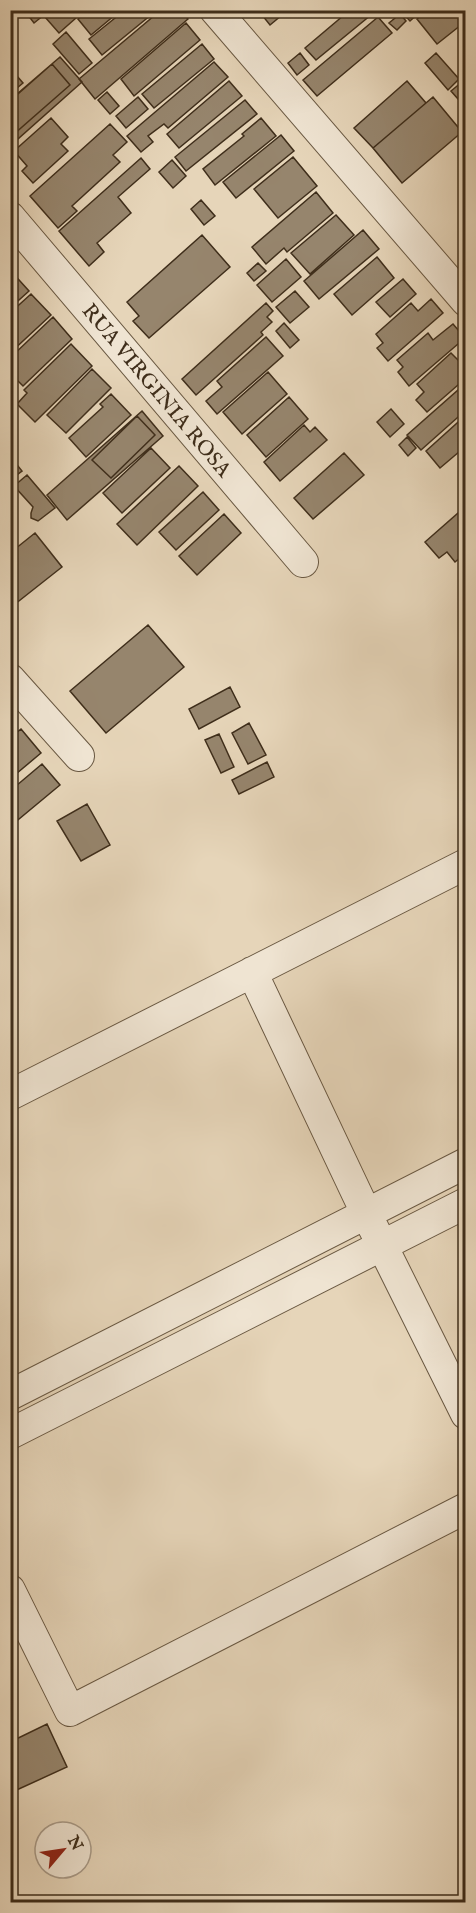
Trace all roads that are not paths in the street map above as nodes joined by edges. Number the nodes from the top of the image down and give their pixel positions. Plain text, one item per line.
1 (215, 10) edge
2 (10, 217) edge
3 (465, 301) edge
4 (303, 562) dead end
5 (10, 679) edge
6 (79, 756) dead end
7 (465, 864) edge
8 (252, 972) junction
9 (10, 1095) edge
10 (465, 1163) edge
11 (465, 1203) edge
12 (366, 1213) junction
13 (382, 1246) junction
14 (10, 1395) edge
15 (465, 1414) edge
16 (10, 1434) edge
17 (465, 1508) edge
18 (10, 1590) edge

1 - 3 street
2 - 4 street, RUA VIRGINIA ROSA
5 - 6 street
7 - 8 street
8 - 9 street
8 - 12 street
10 - 12 street
11 - 13 street
12 - 13 street
12 - 14 street
13 - 15 street
13 - 16 street
17 - 18 street

